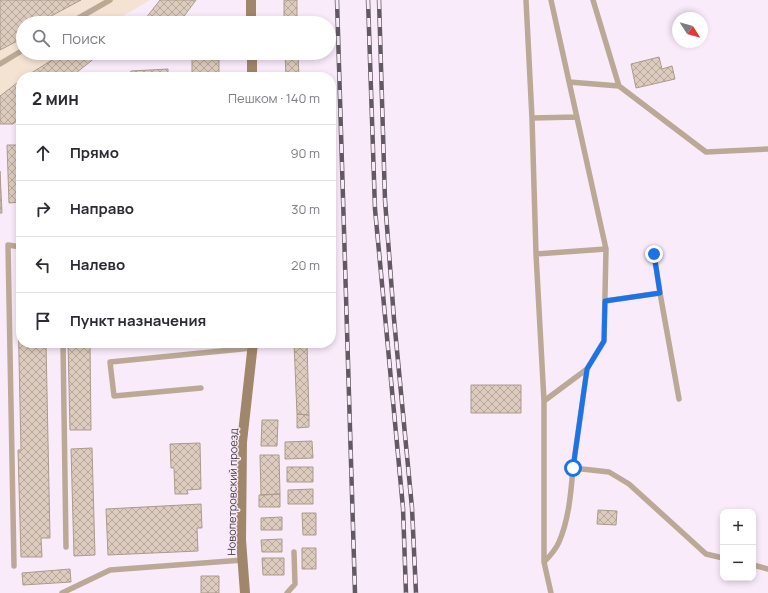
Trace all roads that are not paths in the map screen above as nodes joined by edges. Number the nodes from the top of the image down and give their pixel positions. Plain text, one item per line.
1 (110, 0) edge
2 (251, 0) edge
3 (526, 0) edge
4 (551, 0) edge
5 (593, 0) edge
6 (82, 16) edge
7 (251, 16) edge
8 (16, 54) edge
9 (252, 60) edge
10 (0, 64) edge
11 (252, 72) edge
12 (569, 82) junction
13 (619, 86) junction
14 (577, 117) junction
15 (532, 118) junction
16 (768, 149) edge
17 (16, 246) edge
18 (606, 249) junction
19 (536, 254) junction
20 (654, 254) dead end
21 (660, 293) junction
22 (605, 301) junction
23 (63, 348) edge
24 (235, 348) edge
25 (253, 348) edge
26 (587, 369) junction
27 (200, 388) dead end
28 (679, 399) dead end
29 (544, 401) junction
30 (573, 468) junction
31 (66, 547) dead end
32 (294, 552) dead end
33 (720, 557) edge
34 (243, 560) junction
35 (544, 562) junction
36 (14, 566) dead end
37 (756, 566) edge
38 (768, 569) edge
39 (62, 593) edge
40 (245, 593) edge
41 (288, 593) edge
42 (551, 593) edge

1 - 6 lane
2 - 7 street
3 - 15 lane
4 - 12 lane
5 - 13 lane
8 - 10 lane
9 - 11 street
12 - 13 lane
12 - 14 lane
13 - 16 lane
14 - 15 lane
14 - 18 lane
15 - 19 lane
17 - 36 lane
18 - 19 lane
18 - 22 lane
19 - 29 lane
20 - 21 lane
21 - 22 lane
21 - 28 lane
22 - 26 lane
23 - 31 lane
24 - 27 lane
25 - 34 street, Новопетровский проезд
26 - 29 lane
26 - 30 lane
29 - 35 lane
30 - 33 lane
30 - 35 lane
32 - 41 lane
34 - 39 lane
34 - 40 street, Новопетровский проезд
35 - 42 lane
37 - 38 lane

